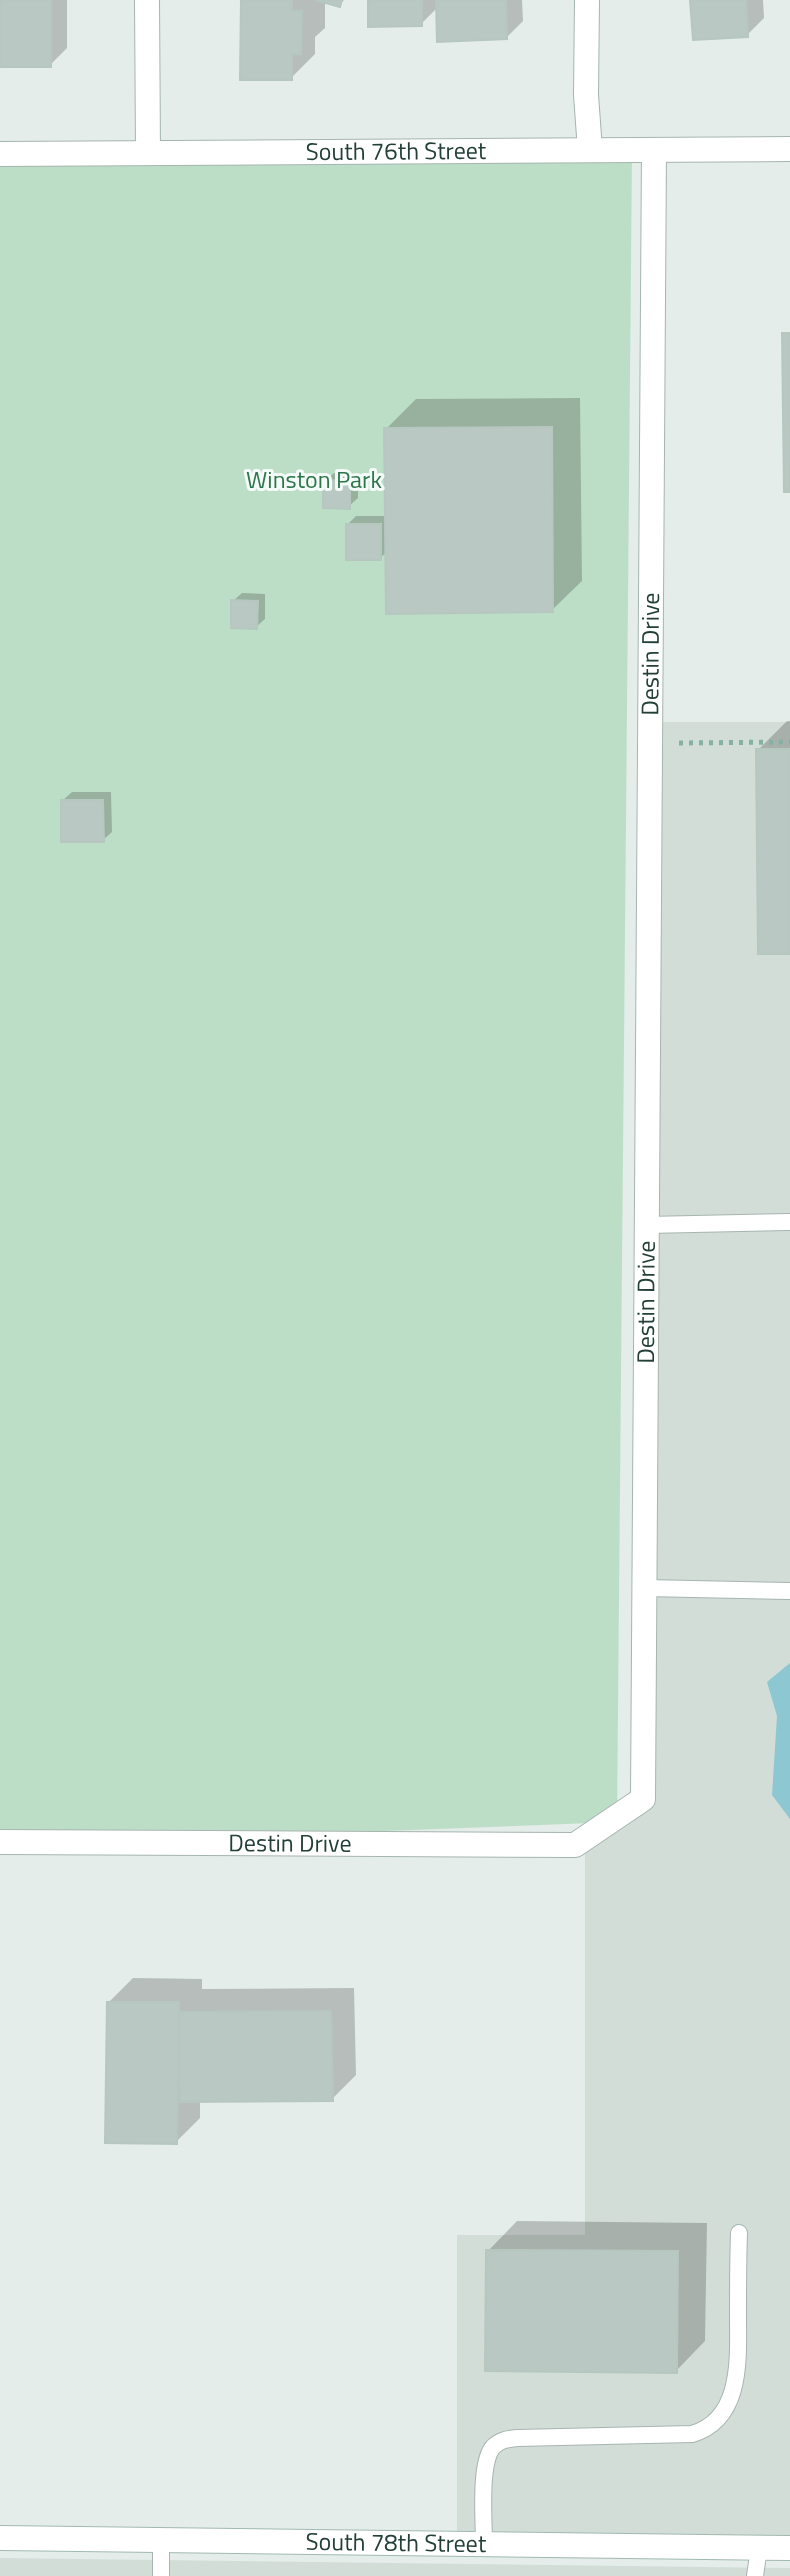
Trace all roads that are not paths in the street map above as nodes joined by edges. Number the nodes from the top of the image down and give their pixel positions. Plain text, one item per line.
1 (147, 0) edge
2 (587, 0) edge
3 (790, 149) edge
4 (590, 150) junction
5 (654, 150) junction
6 (148, 151) junction
7 (0, 154) edge
8 (790, 1222) edge
9 (647, 1225) junction
10 (645, 1588) junction
11 (790, 1591) edge
12 (0, 1842) edge
13 (739, 2233) dead end
14 (0, 2538) edge
15 (161, 2540) junction
16 (484, 2544) junction
17 (759, 2548) junction
18 (790, 2548) edge
19 (161, 2576) edge
20 (755, 2576) edge

1 - 6 street
2 - 4 street
3 - 5 street, South 76th Street
4 - 5 street, South 76th Street
4 - 6 street, South 76th Street
5 - 9 street, Destin Drive
6 - 7 street, South 76th Street
8 - 9 lane
9 - 10 street, Destin Drive
10 - 11 lane
10 - 12 street, Destin Drive
13 - 16 lane
14 - 15 street, South 78th Street
15 - 16 street, South 78th Street
15 - 19 lane
16 - 17 street, South 78th Street
17 - 18 street, South 78th Street
17 - 20 lane

